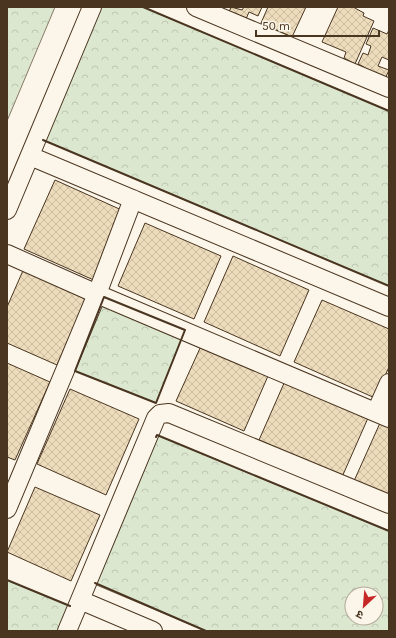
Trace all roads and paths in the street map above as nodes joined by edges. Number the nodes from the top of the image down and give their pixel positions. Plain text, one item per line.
1 (92, 7) edge
2 (196, 7) edge
3 (214, 10) edge
4 (389, 88) edge
5 (30, 156) junction
6 (133, 199) junction
7 (7, 210) edge
8 (7, 254) edge
9 (97, 294) junction
10 (389, 307) edge
11 (389, 383) edge
12 (383, 415) edge
13 (389, 504) edge
14 (7, 509) edge
15 (80, 600) junction
16 (67, 631) edge
17 (152, 631) edge

1 - 5 street
2 - 3 street
3 - 4 street
5 - 6 street
5 - 7 street
6 - 9 street
6 - 10 street
8 - 9 street
9 - 12 street
9 - 14 street
11 - 12 street
13 - 15 street
15 - 16 street
15 - 17 street

